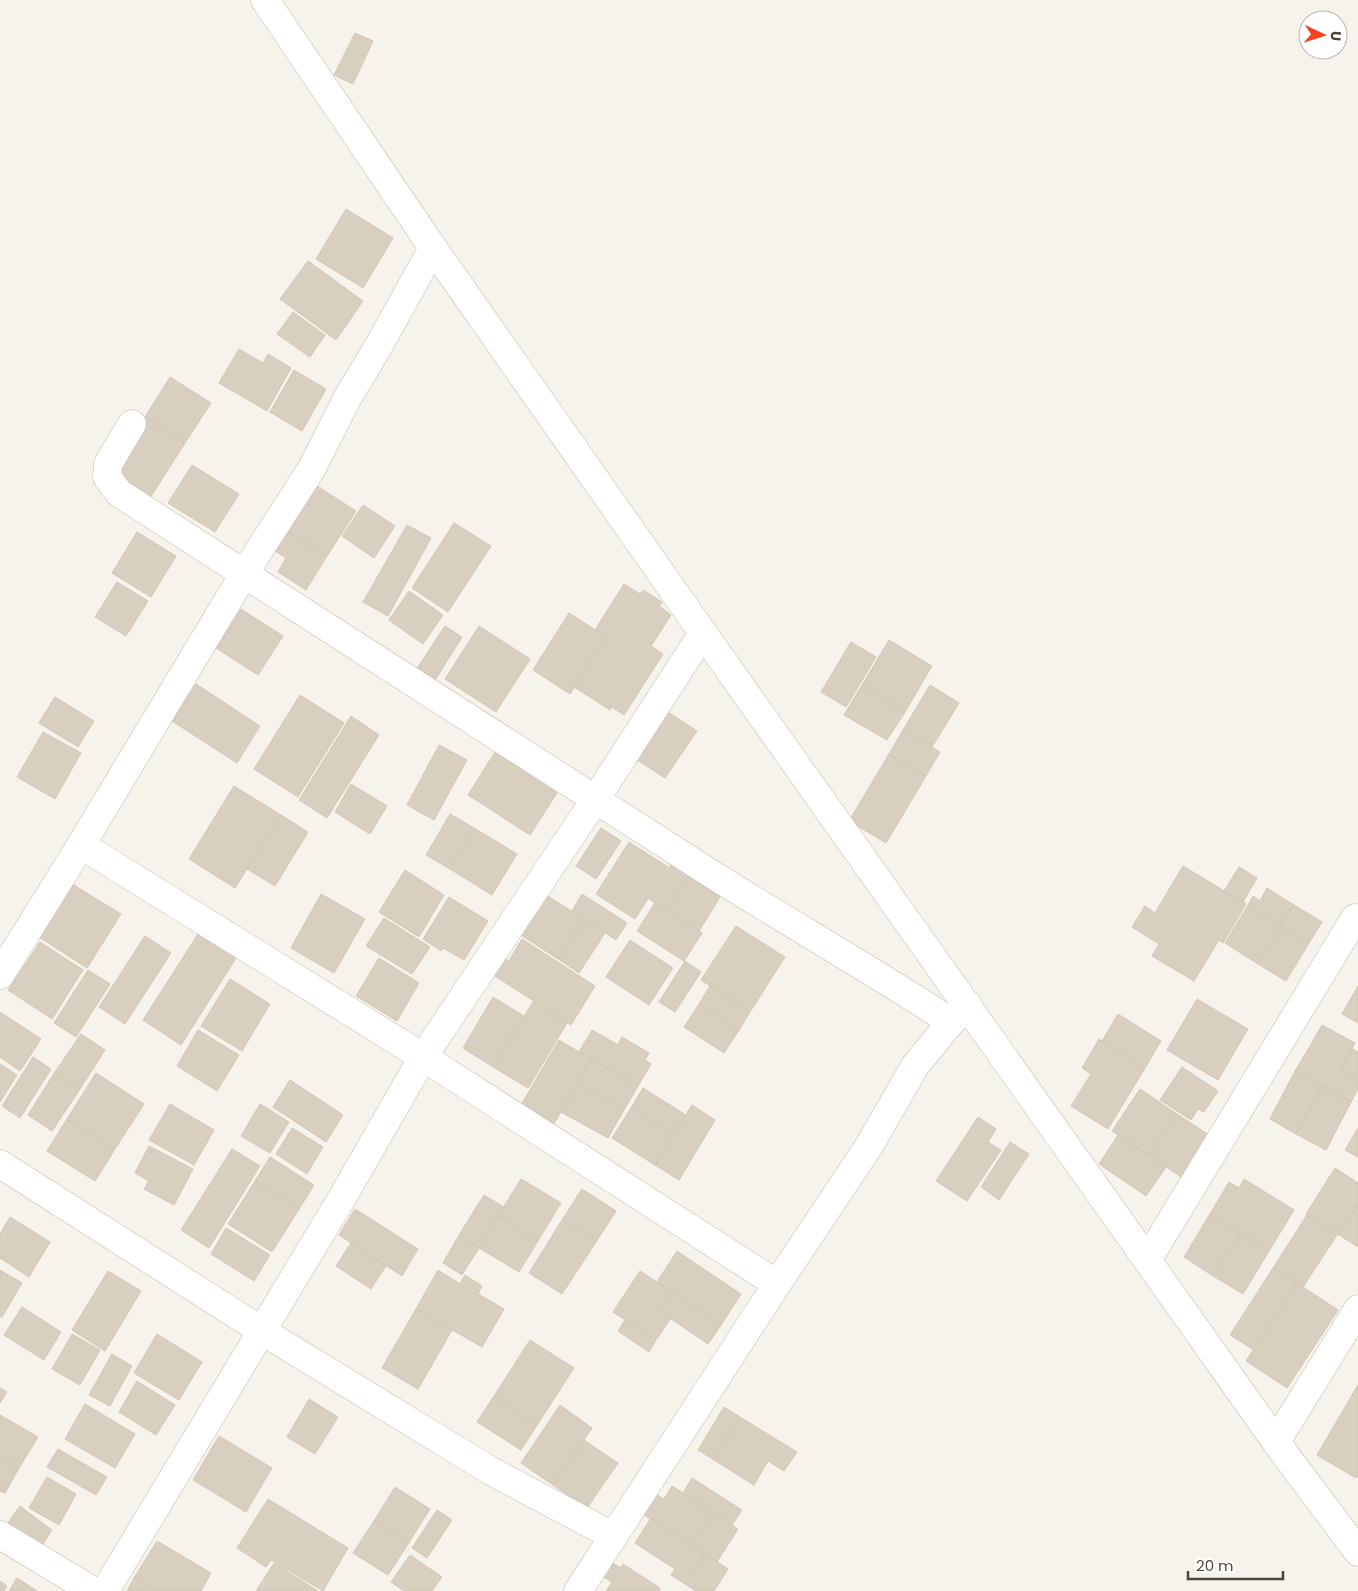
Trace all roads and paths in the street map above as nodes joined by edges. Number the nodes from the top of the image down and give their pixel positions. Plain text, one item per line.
1 (265, 0) edge
2 (432, 248) junction
3 (132, 424) dead end
4 (244, 574) junction
5 (703, 633) junction
6 (595, 800) junction
7 (81, 846) junction
8 (1355, 918) dead end
9 (0, 976) edge
10 (959, 1013) junction
11 (423, 1057) junction
12 (0, 1164) edge
13 (1148, 1259) junction
14 (777, 1284) junction
15 (1358, 1309) edge
16 (262, 1331) junction
17 (1276, 1442) junction
18 (0, 1535) edge
19 (613, 1536) junction
20 (1358, 1552) edge
21 (93, 1591) edge
22 (105, 1591) edge
23 (578, 1591) edge

1 - 2 street
2 - 4 street
2 - 5 street
3 - 4 street
4 - 6 street
4 - 7 street
5 - 6 street
5 - 10 street
6 - 10 street
6 - 11 street
7 - 9 street
7 - 11 street
8 - 13 street
10 - 13 street
10 - 14 street
11 - 14 street
11 - 16 street
12 - 16 street
13 - 17 street
14 - 19 street
15 - 17 street
16 - 19 street
16 - 22 street
17 - 20 street
18 - 21 street
19 - 23 street

